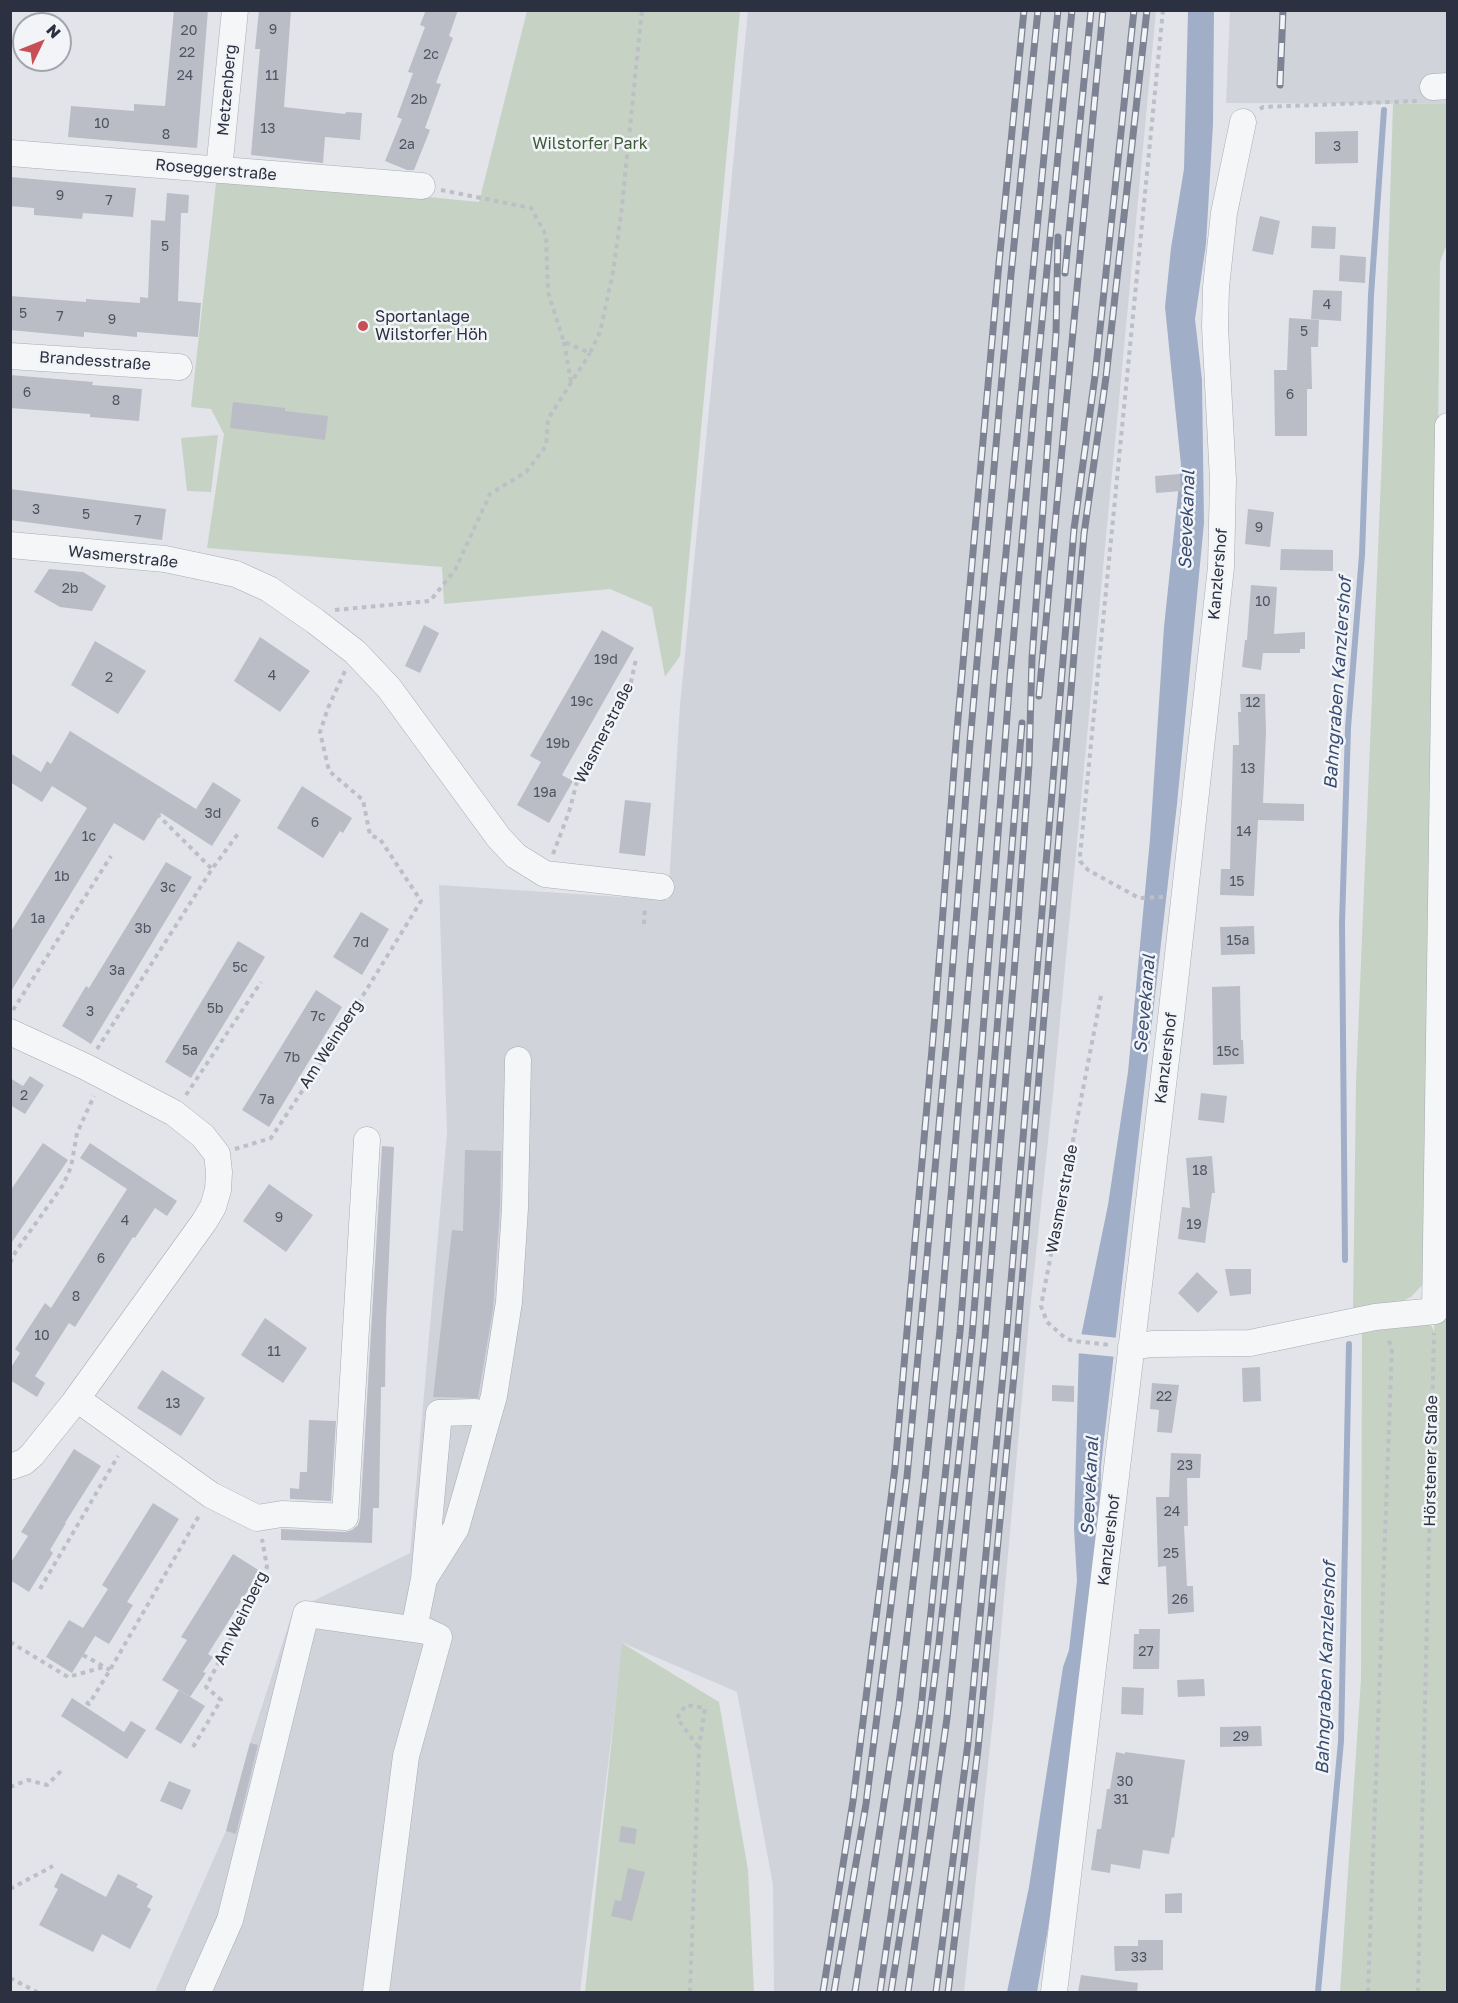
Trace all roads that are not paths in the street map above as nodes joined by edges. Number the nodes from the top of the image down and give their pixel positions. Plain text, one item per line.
1 (235, 10) edge
2 (1243, 122) road end
3 (10, 153) edge
4 (219, 170) junction
5 (422, 186) road end
6 (10, 356) edge
7 (179, 367) dead end
8 (1448, 426) edge
9 (1446, 522) edge
10 (10, 545) edge
11 (1446, 731) edge
12 (653, 892) road end
13 (10, 1032) edge
14 (518, 1060) dead end
15 (367, 1140) dead end
16 (1125, 1347) junction
17 (77, 1399) junction
18 (475, 1412) dead end
19 (10, 1467) edge
20 (424, 1579) junction
21 (414, 1629) junction
22 (198, 1992) edge
23 (376, 1992) edge
24 (1054, 1992) edge

1 - 4 street, Metzenberg
2 - 16 street, Kanzlershof
3 - 4 street, Roseggerstraße
4 - 5 street, Roseggerstraße
6 - 7 street, Brandesstraße
8 - 9 street
9 - 11 street
10 - 12 street, Wasmerstraße
11 - 16 street
13 - 17 street
14 - 20 street
15 - 17 street
16 - 24 street, Kanzlershof
17 - 19 street
18 - 20 street
20 - 21 street
21 - 22 street
21 - 23 street

